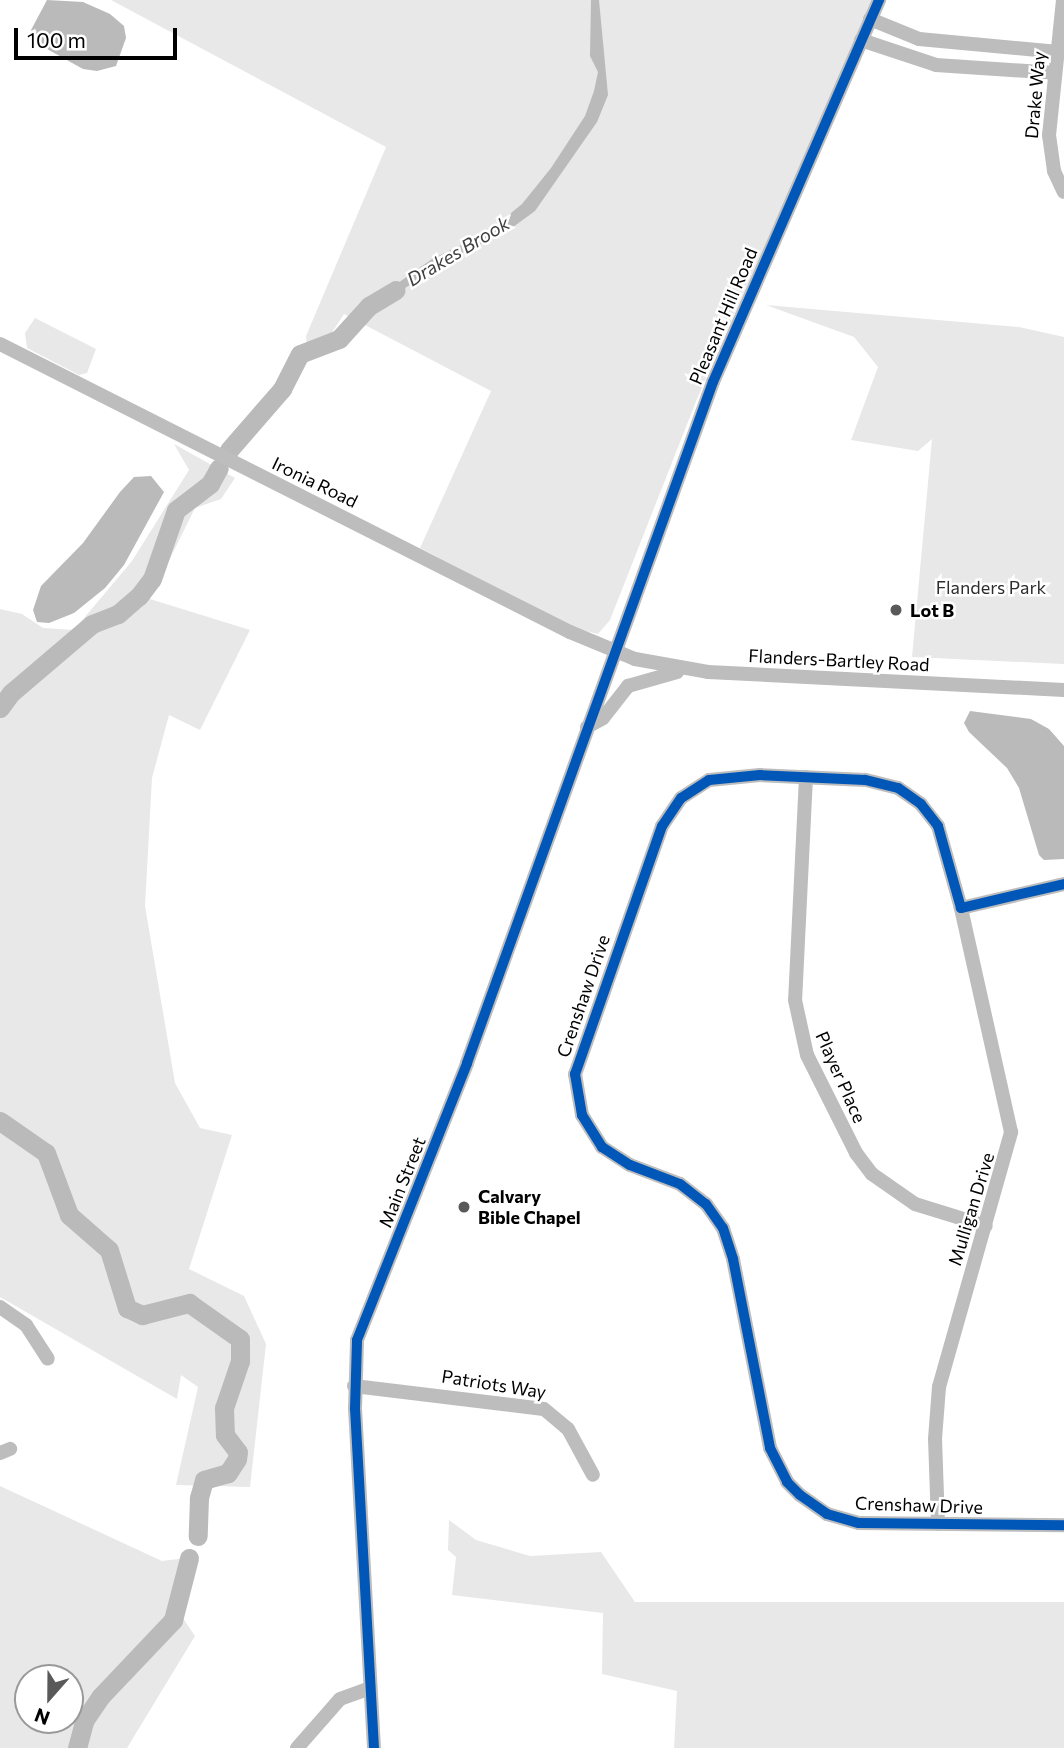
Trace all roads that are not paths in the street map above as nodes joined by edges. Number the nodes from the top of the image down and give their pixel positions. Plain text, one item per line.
1 (879, 0) edge
2 (1063, 0) edge
3 (870, 19) junction
4 (861, 40) junction
5 (1058, 52) junction
6 (1055, 73) junction
7 (1064, 191) edge
8 (0, 344) edge
9 (614, 652) junction
10 (689, 670) junction
11 (1064, 690) edge
12 (587, 727) junction
13 (806, 777) junction
14 (1064, 884) edge
15 (961, 908) junction
16 (986, 1226) junction
17 (0, 1307) edge
18 (48, 1359) dead end
19 (354, 1386) junction
20 (593, 1475) dead end
21 (938, 1524) junction
22 (1064, 1525) edge
23 (370, 1688) junction
24 (297, 1748) edge
25 (374, 1748) edge

1 - 3 street, Pleasant Hill Road
2 - 5 street, Drake Way
3 - 4 street, Pleasant Hill Road
3 - 5 street
4 - 6 street
4 - 9 street, Pleasant Hill Road
5 - 6 street, Drake Way
6 - 7 street, Drake Way
8 - 9 street, Ironia Road
9 - 10 street, Flanders-Bartley Road
9 - 12 street, Main Street
10 - 11 street, Flanders-Bartley Road
10 - 12 street
12 - 19 street, Main Street
13 - 15 street, Crenshaw Drive
13 - 16 street, Player Place
13 - 21 street, Crenshaw Drive
14 - 15 street
15 - 16 street, Mulligan Drive
16 - 21 street, Mulligan Drive
17 - 18 street
19 - 20 street, Patriots Way
19 - 23 street, Main Street
21 - 22 street, Crenshaw Drive
23 - 24 street
23 - 25 street, Main Street

